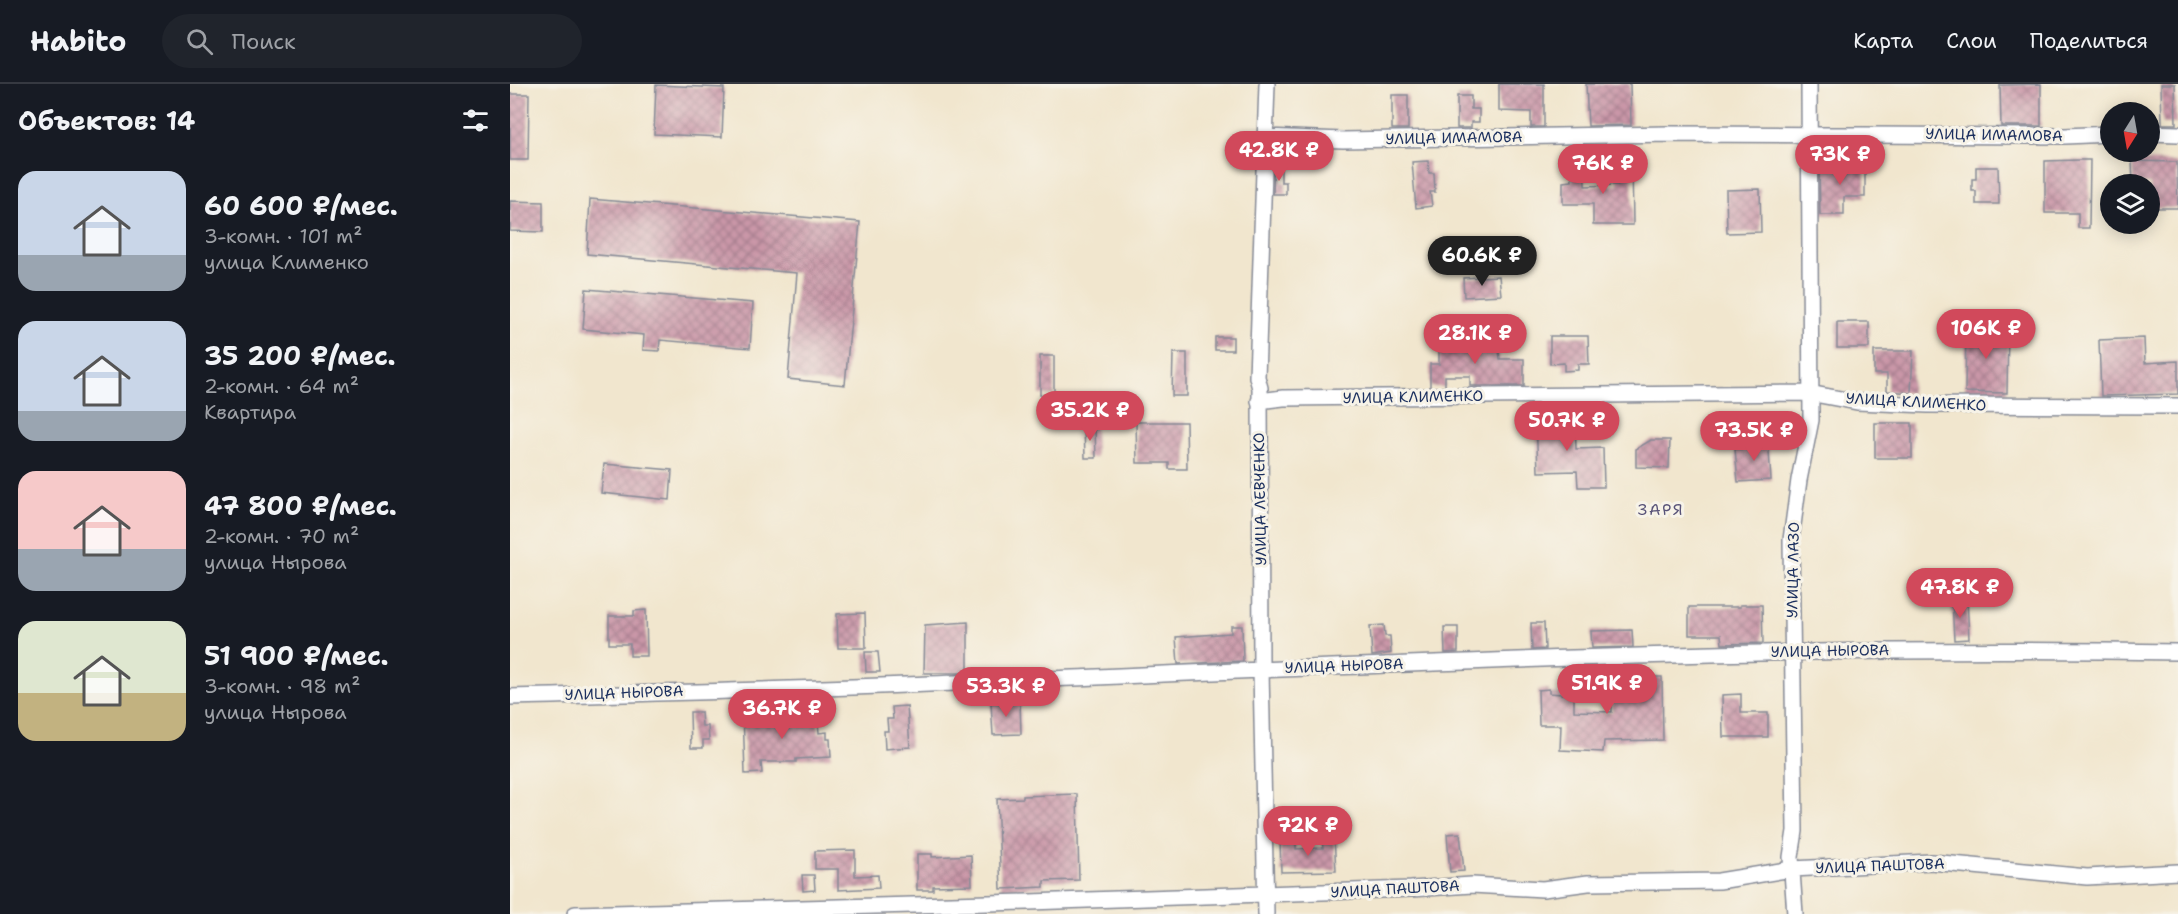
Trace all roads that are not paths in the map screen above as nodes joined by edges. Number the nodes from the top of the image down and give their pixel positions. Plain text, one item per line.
1 (1268, 84) edge
2 (1809, 84) edge
3 (2160, 133) edge
4 (1810, 134) junction
5 (2100, 134) edge
6 (2178, 134) edge
7 (1265, 137) junction
8 (1809, 393) junction
9 (1259, 401) junction
10 (2178, 406) edge
11 (1792, 652) junction
12 (2178, 652) edge
13 (1261, 670) junction
14 (510, 697) edge
15 (1792, 869) junction
16 (2178, 872) edge
17 (1266, 894) junction
18 (574, 914) edge
19 (1266, 914) edge
20 (1795, 914) edge

1 - 7 street, УЛИЦА ЛЕВЧЕНКО
2 - 4 street, УЛИЦА ЛАЗО
3 - 6 street
4 - 5 street, УЛИЦА ИМАМОВА
4 - 7 street, УЛИЦА ИМАМОВА
4 - 8 street, УЛИЦА ЛАЗО
7 - 9 street, УЛИЦА ЛЕВЧЕНКО
8 - 9 street, УЛИЦА КЛИМЕНКО
8 - 10 street, УЛИЦА КЛИМЕНКО
8 - 11 street, УЛИЦА ЛАЗО
9 - 13 street, УЛИЦА ЛЕВЧЕНКО
11 - 12 street, УЛИЦА НЫРОВА
11 - 13 street, УЛИЦА НЫРОВА
11 - 15 street, УЛИЦА ЛАЗО
13 - 14 street, УЛИЦА НЫРОВА
13 - 17 street, УЛИЦА ЛЕВЧЕНКО
15 - 16 street, УЛИЦА ПАШТОВА
15 - 17 street, УЛИЦА ПАШТОВА
15 - 20 street, УЛИЦА ЛАЗО
17 - 18 street, УЛИЦА ПАШТОВА
17 - 19 street, УЛИЦА ЛЕВЧЕНКО

